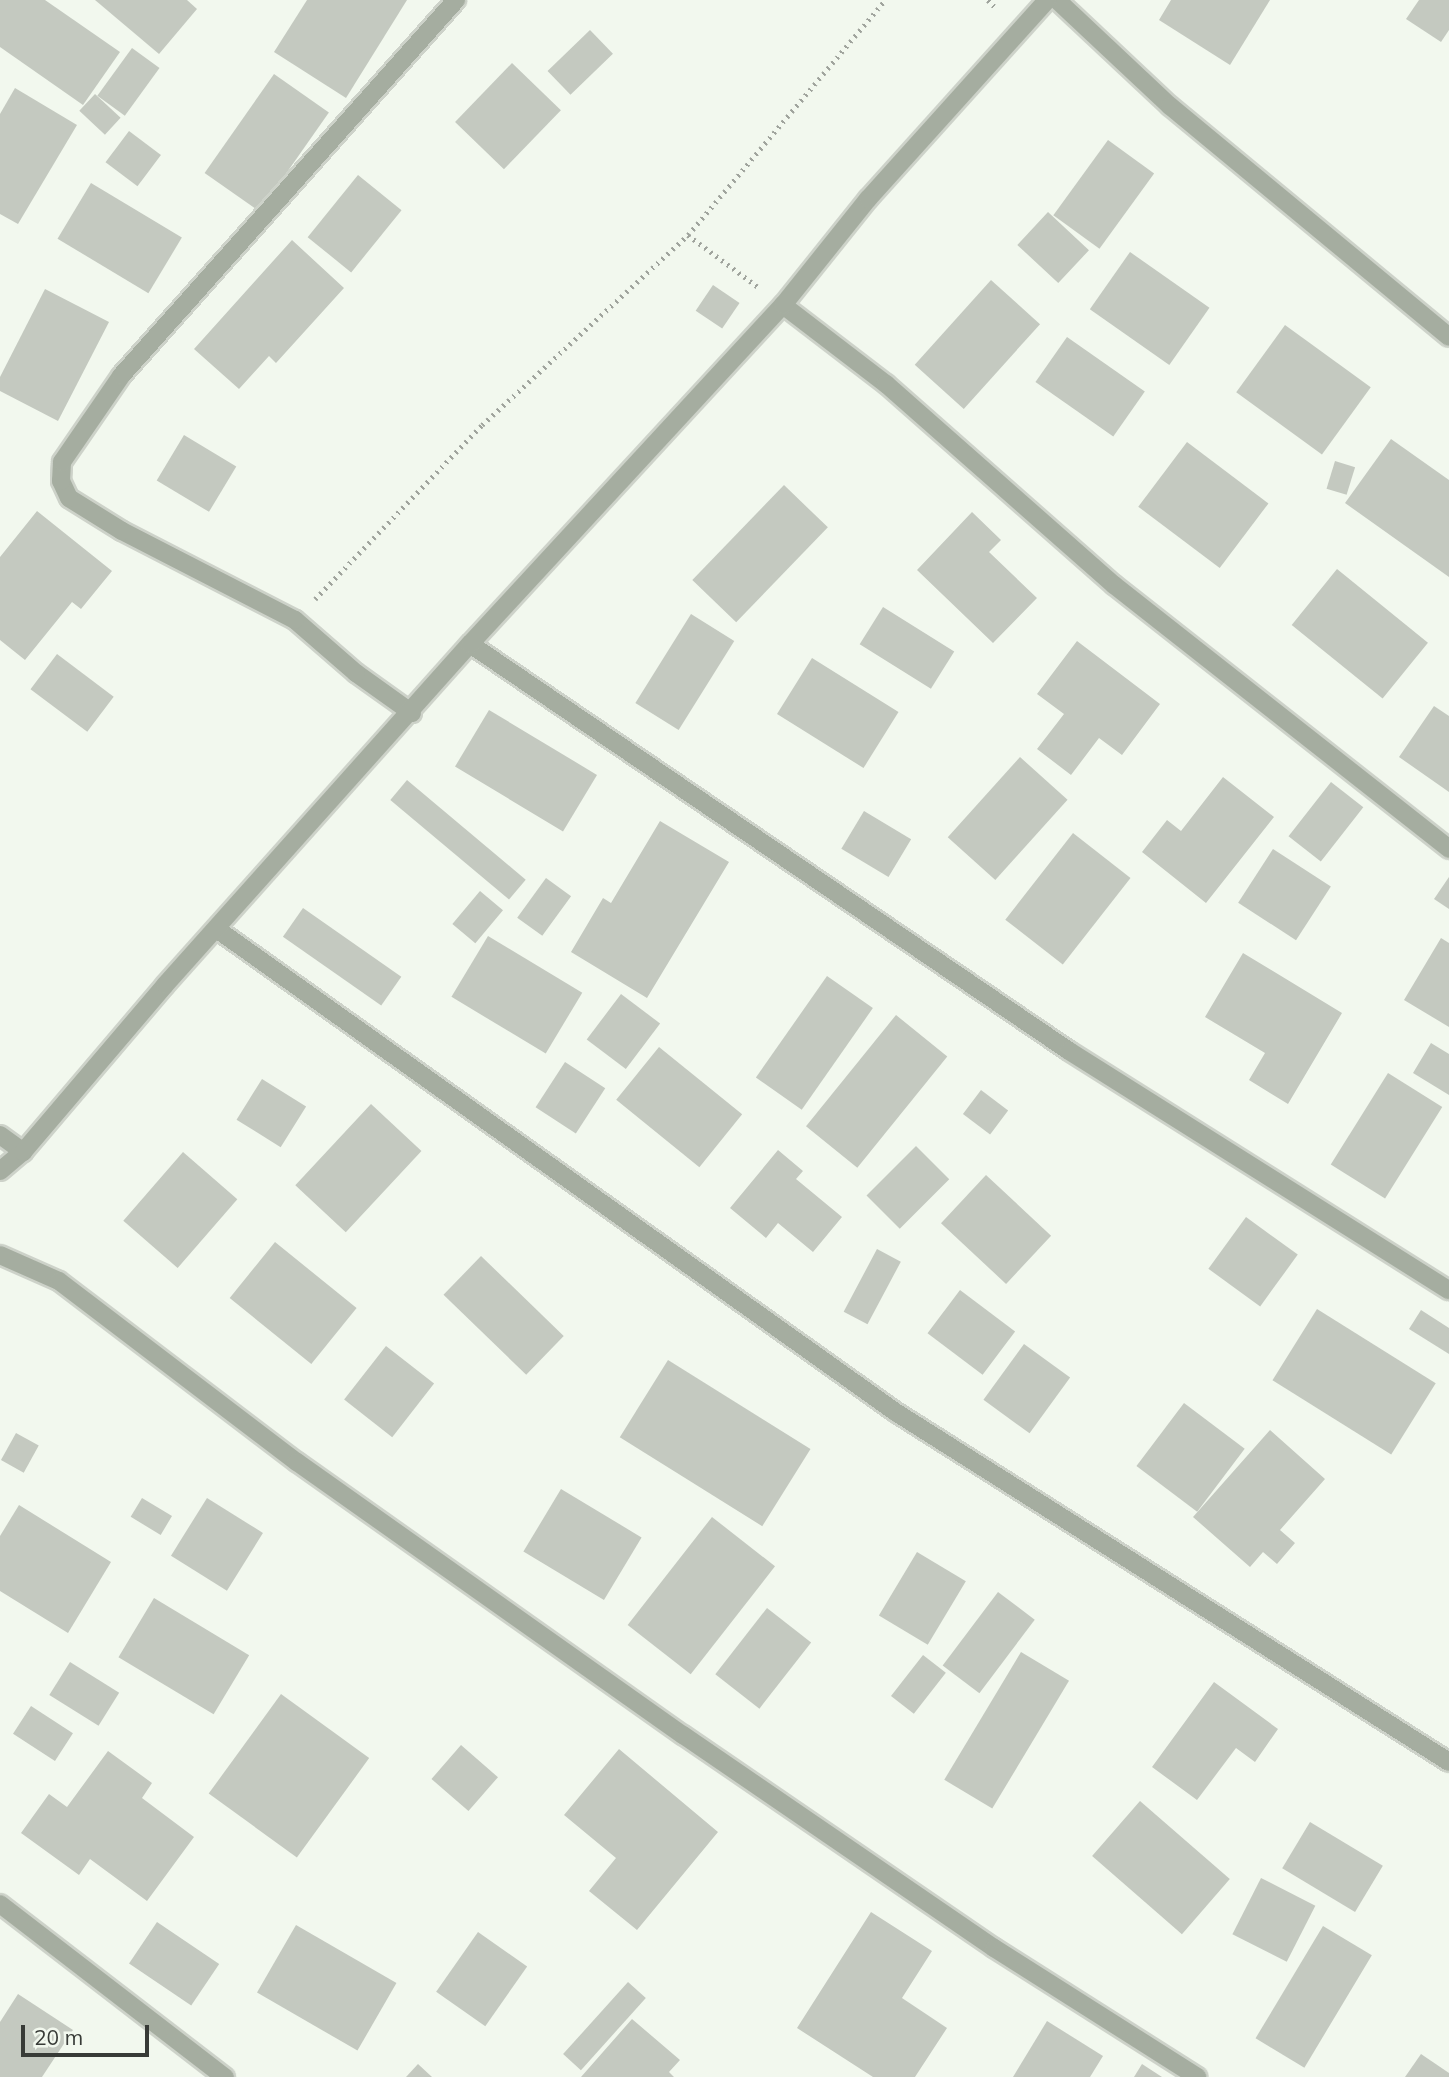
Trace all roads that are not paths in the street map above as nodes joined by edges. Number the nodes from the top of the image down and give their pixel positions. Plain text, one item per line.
1 (456, 0) edge
2 (1047, 0) edge
3 (1057, 0) edge
4 (783, 305) junction
5 (1449, 337) edge
6 (470, 644) junction
7 (412, 713) junction
8 (1449, 849) edge
9 (218, 930) junction
10 (0, 1135) edge
11 (23, 1153) junction
12 (0, 1171) edge
13 (0, 1255) edge
14 (1449, 1290) edge
15 (1449, 1762) edge
16 (0, 1904) edge
17 (225, 2077) edge
18 (1197, 2077) edge

1 - 7 street
2 - 4 street
3 - 5 street
4 - 6 street
4 - 8 street
6 - 7 street
6 - 14 street
7 - 9 street
9 - 11 street
9 - 15 street
10 - 11 street
11 - 12 street
13 - 18 street
16 - 17 street

